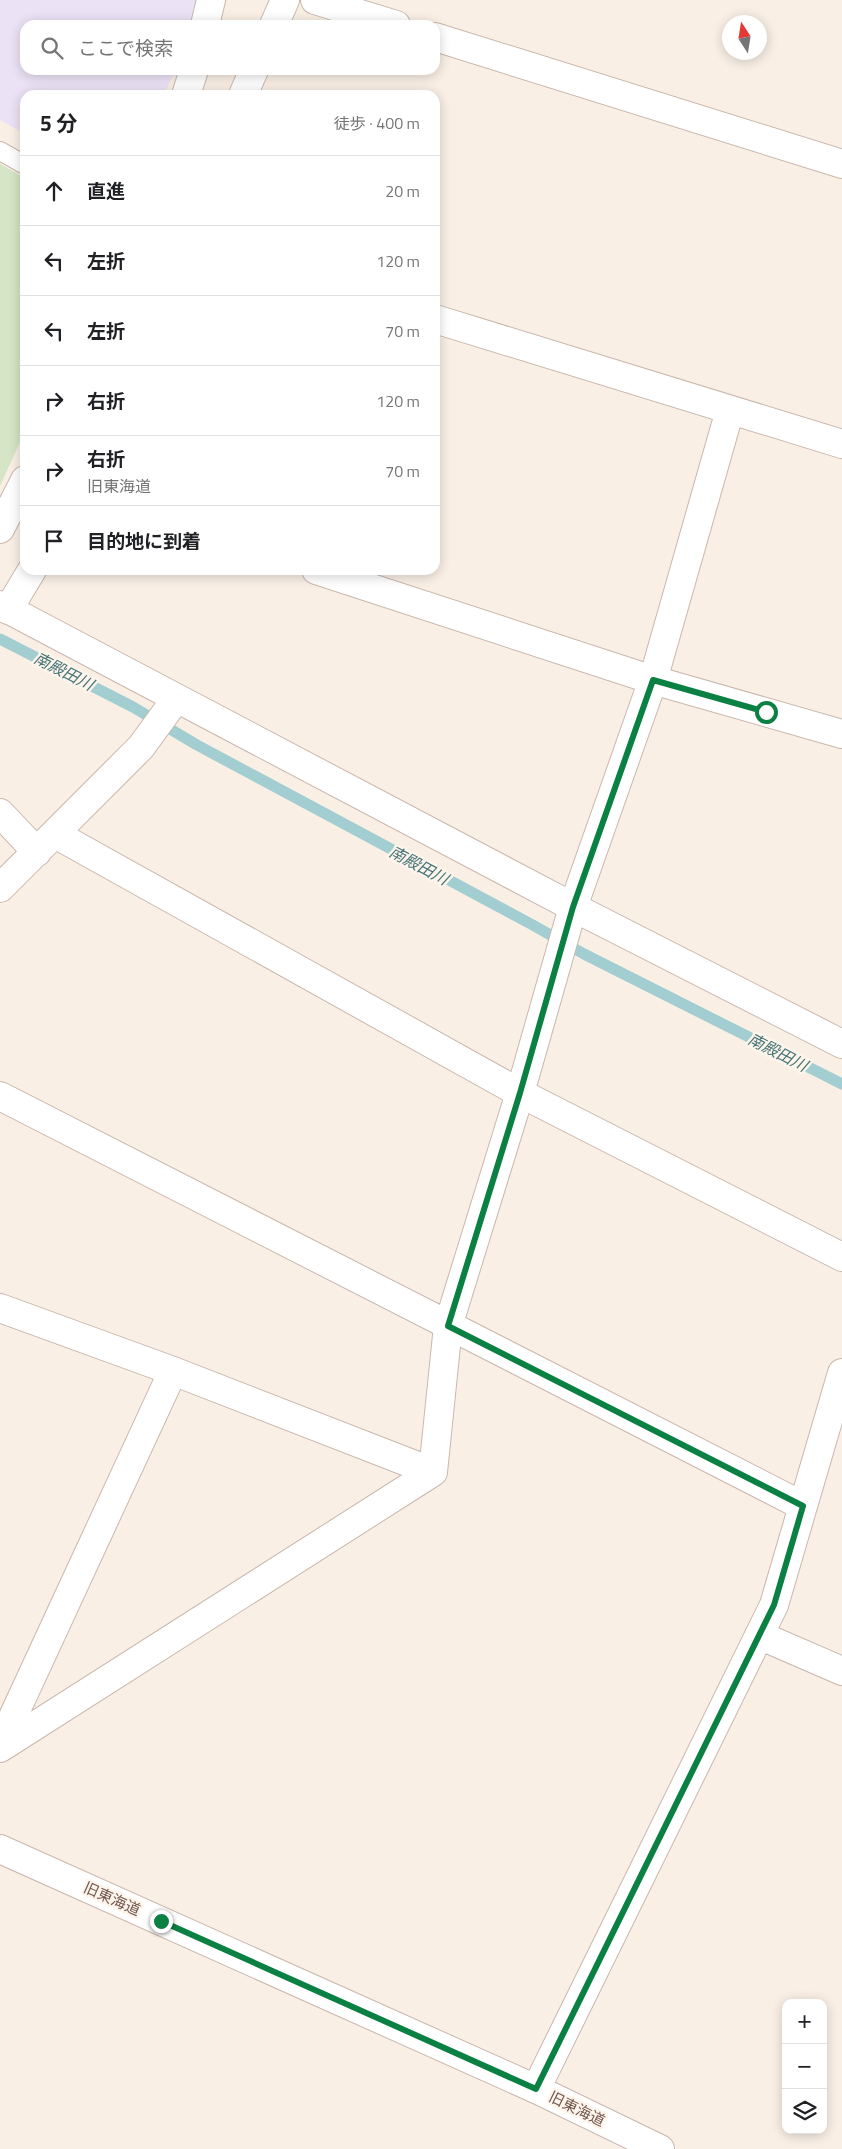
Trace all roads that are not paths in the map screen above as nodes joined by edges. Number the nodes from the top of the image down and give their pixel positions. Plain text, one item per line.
1 (211, 0) edge
2 (285, 0) edge
3 (315, 0) edge
4 (206, 20) edge
5 (276, 20) edge
6 (380, 20) edge
7 (440, 39) edge
8 (192, 75) edge
9 (252, 75) edge
10 (188, 90) edge
11 (245, 90) edge
12 (0, 151) edge
13 (20, 162) edge
14 (842, 164) edge
15 (440, 321) edge
16 (730, 410) junction
17 (842, 444) edge
18 (20, 490) edge
19 (0, 529) edge
20 (28, 575) edge
21 (331, 575) edge
22 (4, 608) edge
23 (653, 680) junction
24 (173, 703) junction
25 (842, 734) edge
26 (0, 813) edge
27 (46, 843) junction
28 (0, 888) edge
29 (571, 915) junction
30 (842, 1044) edge
31 (520, 1093) junction
32 (0, 1096) edge
33 (842, 1257) edge
34 (0, 1308) edge
35 (448, 1326) junction
36 (173, 1370) junction
37 (842, 1373) edge
38 (433, 1472) junction
39 (803, 1506) junction
40 (760, 1635) junction
41 (842, 1671) edge
42 (0, 1747) edge
43 (0, 1849) edge
44 (536, 2089) junction
45 (660, 2149) edge

1 - 4 street
2 - 5 street
3 - 6 street
7 - 14 street
8 - 10 street
9 - 11 street
12 - 13 lane
15 - 16 street
16 - 17 street
16 - 23 street
18 - 19 street
20 - 22 street
21 - 23 street
22 - 24 street
23 - 25 street
23 - 29 street
24 - 27 street
24 - 29 street
26 - 27 street
27 - 28 street
27 - 31 street
29 - 30 street
29 - 31 street
31 - 33 street
31 - 35 street
32 - 35 street
34 - 36 street
35 - 38 street
35 - 39 street
36 - 38 street
36 - 42 street
37 - 39 street
38 - 42 street
39 - 40 street
40 - 41 street
40 - 44 street
43 - 44 street, 旧東海道
44 - 45 street, 旧東海道

